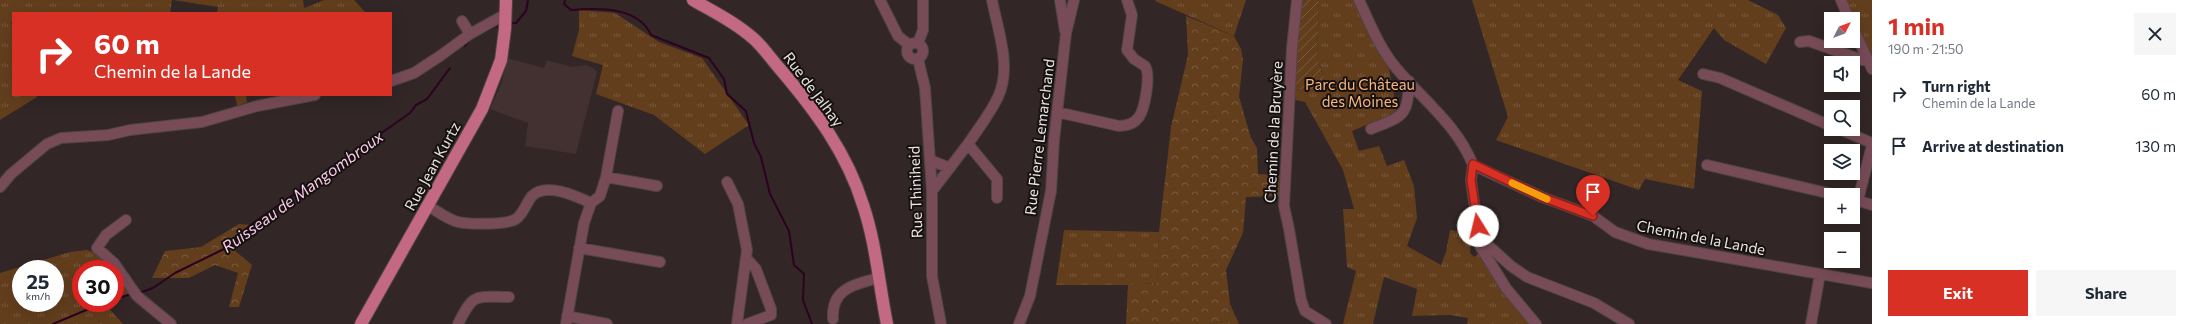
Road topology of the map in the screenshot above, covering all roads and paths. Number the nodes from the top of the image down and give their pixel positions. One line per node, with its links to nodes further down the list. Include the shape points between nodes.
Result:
1 (506, 0): 13 (main road, Rue Jean Kurtz)
2 (693, 0): 54 (main road, Rue de Jalhay, via 726,18 756,40 806,99 824,126 842,155 864,205)
3 (880, 0): 19 (street, via 898,36)
4 (923, 0): 19 (street, via 923,30)
5 (992, 0): 30 (street, via 1003,53 1004,78 994,105)
6 (1060, 0): 15 (street, via 1063,28)
7 (1074, 0): 15 (street, Rue Pierre Lemarchand)
8 (1127, 0): 26 (street, via 1132,16 1127,50 1134,59 1146,66 1149,77 1139,118 1128,126 1119,126)
9 (1297, 0): 68 (street, Chemin de la Bruyère, via 1284,206 1301,300 1305,311)
10 (1359, 0): 23 (street, via 1386,55)
11 (1841, 0): 12 (street)
12 (1846, 12)
13 (506, 14): 16 (street); 46 (main road, Rue Jean Kurtz, via 504,45 494,83)
14 (462, 21): 16 (street)
15 (1066, 33): 26 (street, Rue Pierre Lemarchand)
16 (470, 34): 22 (street, via 414,73)
17 (1800, 42): 20 (street, via 1809,41)
18 (1860, 43): 20 (street)
19 (914, 44): 32 (street, Rue Thiniheid, via 922,46 924,52 918,58 925,88)
20 (1870, 65)
21 (1703, 74): 27 (street, via 1720,78)
22 (392, 81)
23 (1409, 81): 28 (street, via 1408,103 1403,114); 33 (street, via 1452,128)
24 (310, 96): 39 (street, via 257,106 202,122 108,135 61,138 47,144 11,174)
25 (618, 111): 36 (street)
26 (1057, 112): 67 (street, Rue Pierre Lemarchand, via 1050,190 1030,296)
27 (1824, 123)
28 (1371, 129)
29 (1854, 136): 31 (street)
30 (968, 144): 35 (street); 43 (street, via 997,179)
31 (1872, 144): 40 (street)
32 (930, 160): 35 (street); 41 (street, Rue Thiniheid)
33 (1473, 164): 49 (street, via 1471,180); 53 (street, Chemin de la Lande, via 1542,197 1593,216 1614,232 1629,238 1671,249)
34 (1708, 165): 42 (street)
35 (950, 168): 41 (street)
36 (606, 177): 38 (street); 45 (street, via 600,196)
37 (727, 182): 51 (street, via 738,204 746,237)
38 (657, 186)
39 (0, 187)
40 (1858, 188)
41 (932, 191): 66 (street, Rue Thiniheid, via 932,276)
42 (1824, 192)
43 (997, 198)
44 (1860, 201): 47 (street)
45 (590, 203): 46 (street, via 556,191 540,192 533,196 516,219 508,222 465,224 456,222); 50 (street)
46 (428, 206): 60 (main road, Rue Jean Kurtz)
47 (1872, 206)
48 (126, 220): 59 (street, via 106,235 97,248 114,263 137,296)
49 (1480, 238): 69 (street, via 1480,246 1506,288); 70 (street, via 1527,277 1594,303)
50 (579, 248): 52 (street); 58 (street)
51 (746, 258): 63 (street); 64 (street, via 756,268 771,308 771,315)
52 (660, 262)
53 (1820, 274): 55 (street, Chemin de la Lande); 71 (street)
54 (878, 278): 57 (street, via 860,283 838,295 834,302); 65 (main road, Rue de Jalhay)
55 (1872, 283)
56 (509, 297): 61 (street, via 476,297 468,304)
57 (833, 319)
58 (566, 320): 62 (street)
59 (171, 324)
60 (361, 324)
61 (458, 324)
62 (607, 324)
63 (738, 324)
64 (748, 324)
65 (887, 324)
66 (941, 324)
67 (1019, 324)
68 (1326, 324)
69 (1536, 324)
70 (1629, 324)
71 (1811, 324)

